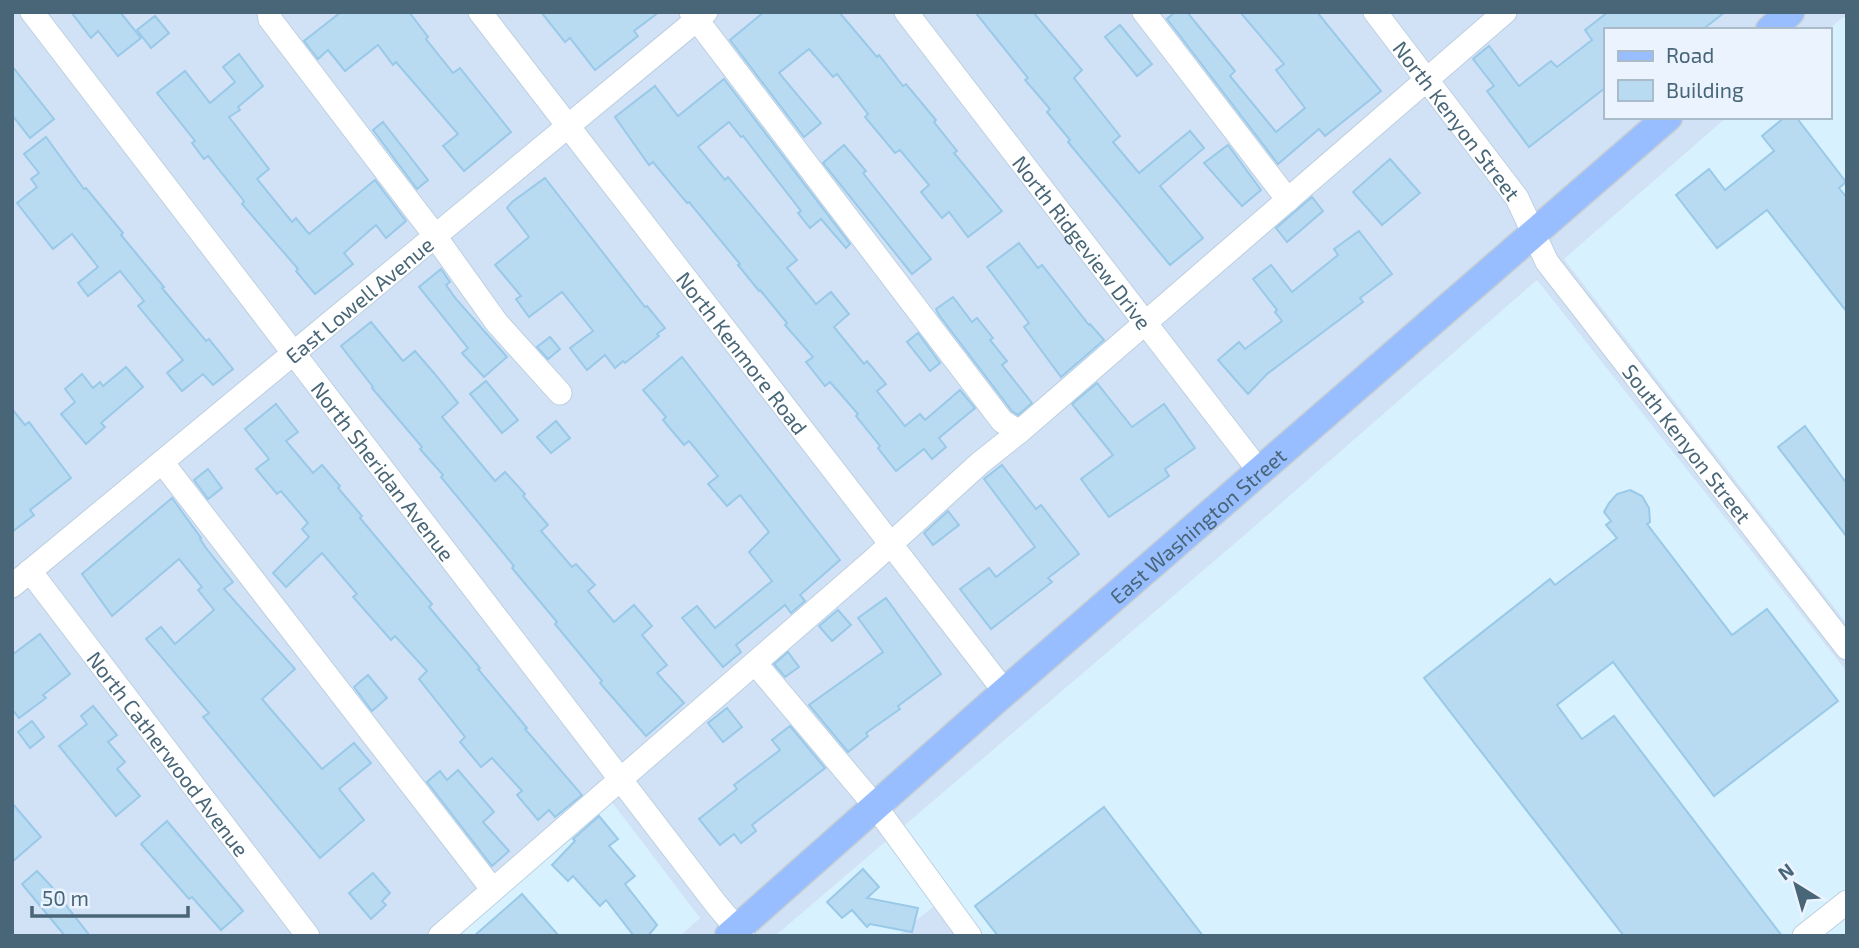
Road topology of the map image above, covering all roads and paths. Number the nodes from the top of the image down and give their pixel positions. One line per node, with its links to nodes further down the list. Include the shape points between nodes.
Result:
1 (32, 12): 18 (street, North Sheridan Avenue)
2 (269, 12): 16 (street)
3 (480, 12): 13 (street, North Kenmore Road)
4 (906, 12): 17 (street, North Ridgeview Drive)
5 (1144, 12): 14 (street)
6 (1375, 12): 11 (street, North Kenyon Street)
7 (1505, 12): 11 (street)
8 (1790, 12): 10 (main road)
9 (698, 15): 13 (street, East Lowell Avenue); 20 (street, via 1002,421)
10 (1772, 28)
11 (1427, 80): 14 (street); 15 (street, North Kenyon Street, via 1517,198)
12 (1666, 119): 15 (main road, East Washington Street)
13 (567, 125): 16 (street, East Lowell Avenue); 23 (street, North Kenmore Road)
14 (1288, 200): 17 (street)
15 (1534, 232): 22 (main road, East Washington Street); 26 (street, South Kenyon Street, via 1547,262)
16 (435, 236): 18 (street, East Lowell Avenue); 19 (street, via 497,324)
17 (1145, 323): 20 (street); 22 (street, North Ridgeview Drive)
18 (294, 353): 21 (street, East Lowell Avenue); 29 (street, North Sheridan Avenue)
19 (560, 393)
20 (1019, 432): 23 (street)
21 (162, 462): 24 (street, East Lowell Avenue); 31 (street)
22 (1260, 472): 28 (main road, East Washington Street)
23 (891, 544): 27 (street); 28 (street, North Kenmore Road)
24 (30, 571): 25 (street, East Lowell Avenue); 34 (street, North Catherwood Avenue)
25 (12, 586)
26 (1847, 648)
27 (755, 663): 29 (street); 30 (street)
28 (1005, 692): 30 (main road, East Washington Street)
29 (621, 780): 31 (street); 33 (street, North Sheridan Avenue)
30 (876, 807): 33 (main road, East Washington Street); 36 (street)
31 (493, 890): 35 (street)
32 (1847, 902): 37 (street)
33 (736, 933)
34 (308, 936)
35 (440, 936)
36 (970, 936)
37 (1804, 936)

